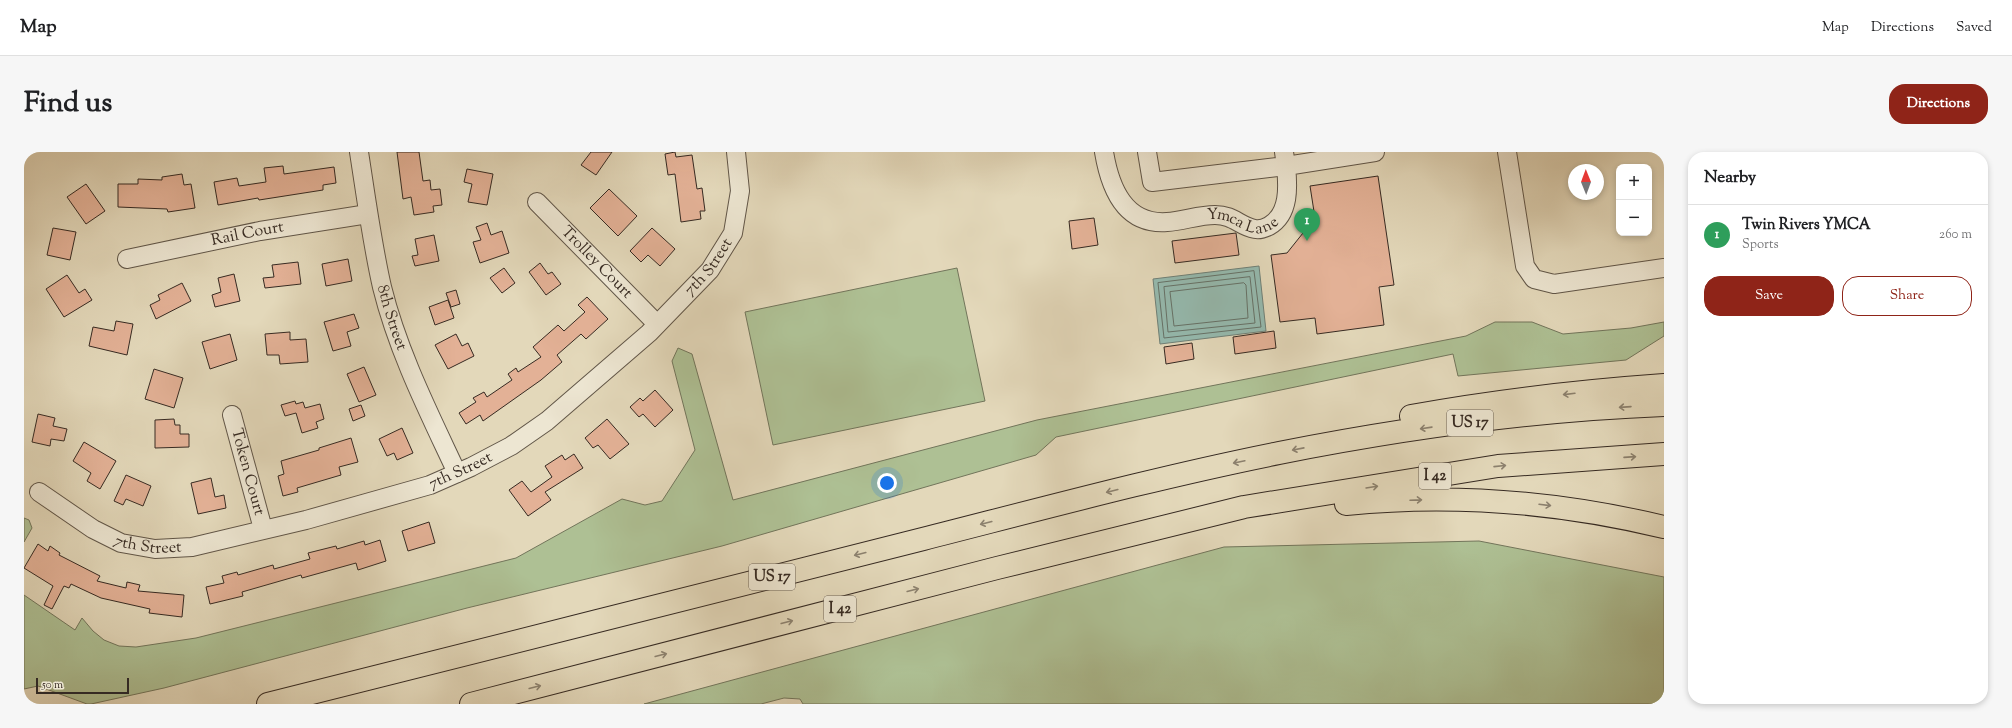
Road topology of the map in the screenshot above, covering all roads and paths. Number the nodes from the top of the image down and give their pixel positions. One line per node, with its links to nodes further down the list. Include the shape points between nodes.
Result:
1 (359, 152): 9 (street, 8th Street)
2 (736, 152): 12 (street, 7th Street, via 740,191 733,233 710,270)
3 (1104, 152): 7 (street, Ymca Lane, via 1114,189 1140,219 1153,223 1214,215 1229,216 1255,229 1265,228 1274,223 1285,207 1288,188)
4 (1147, 152): 7 (street, via 1152,182)
5 (1375, 152): 7 (street)
6 (1507, 152): 11 (street, via 1525,266 1534,279 1554,284)
7 (1285, 159)
8 (537, 202): 12 (street, Trolley Court)
9 (368, 214): 10 (street, Rail Court, via 260,231); 18 (street, 8th Street, via 383,288 399,340 417,389)
10 (127, 259)
11 (1664, 268)
12 (657, 324): 18 (street, 7th Street, via 547,420 511,446)
13 (1664, 385): 16 (highway, one-way to 16, via 1601,390 1440,411 1399,419)
14 (1664, 405): 16 (highway, US 17, one-way to 16, via 1531,416)
15 (232, 415): 22 (street, Token Court)
16 (1320, 445): 23 (highway, US 17, one-way to 23, via 1172,476)
17 (1664, 454): 20 (highway, I 42, one-way to 17, via 1244,507 1498,466)
18 (458, 473): 22 (street, 7th Street, via 388,498)
19 (39, 492): 22 (street, 7th Street, via 93,529 121,543 156,549 192,547)
20 (1209, 516): 21 (highway, one-way to 21, via 1364,502 1467,499 1569,508); 24 (highway, I 42, one-way to 20, via 996,568)
21 (1664, 527)
22 (263, 529)
23 (268, 704)
24 (471, 704)

